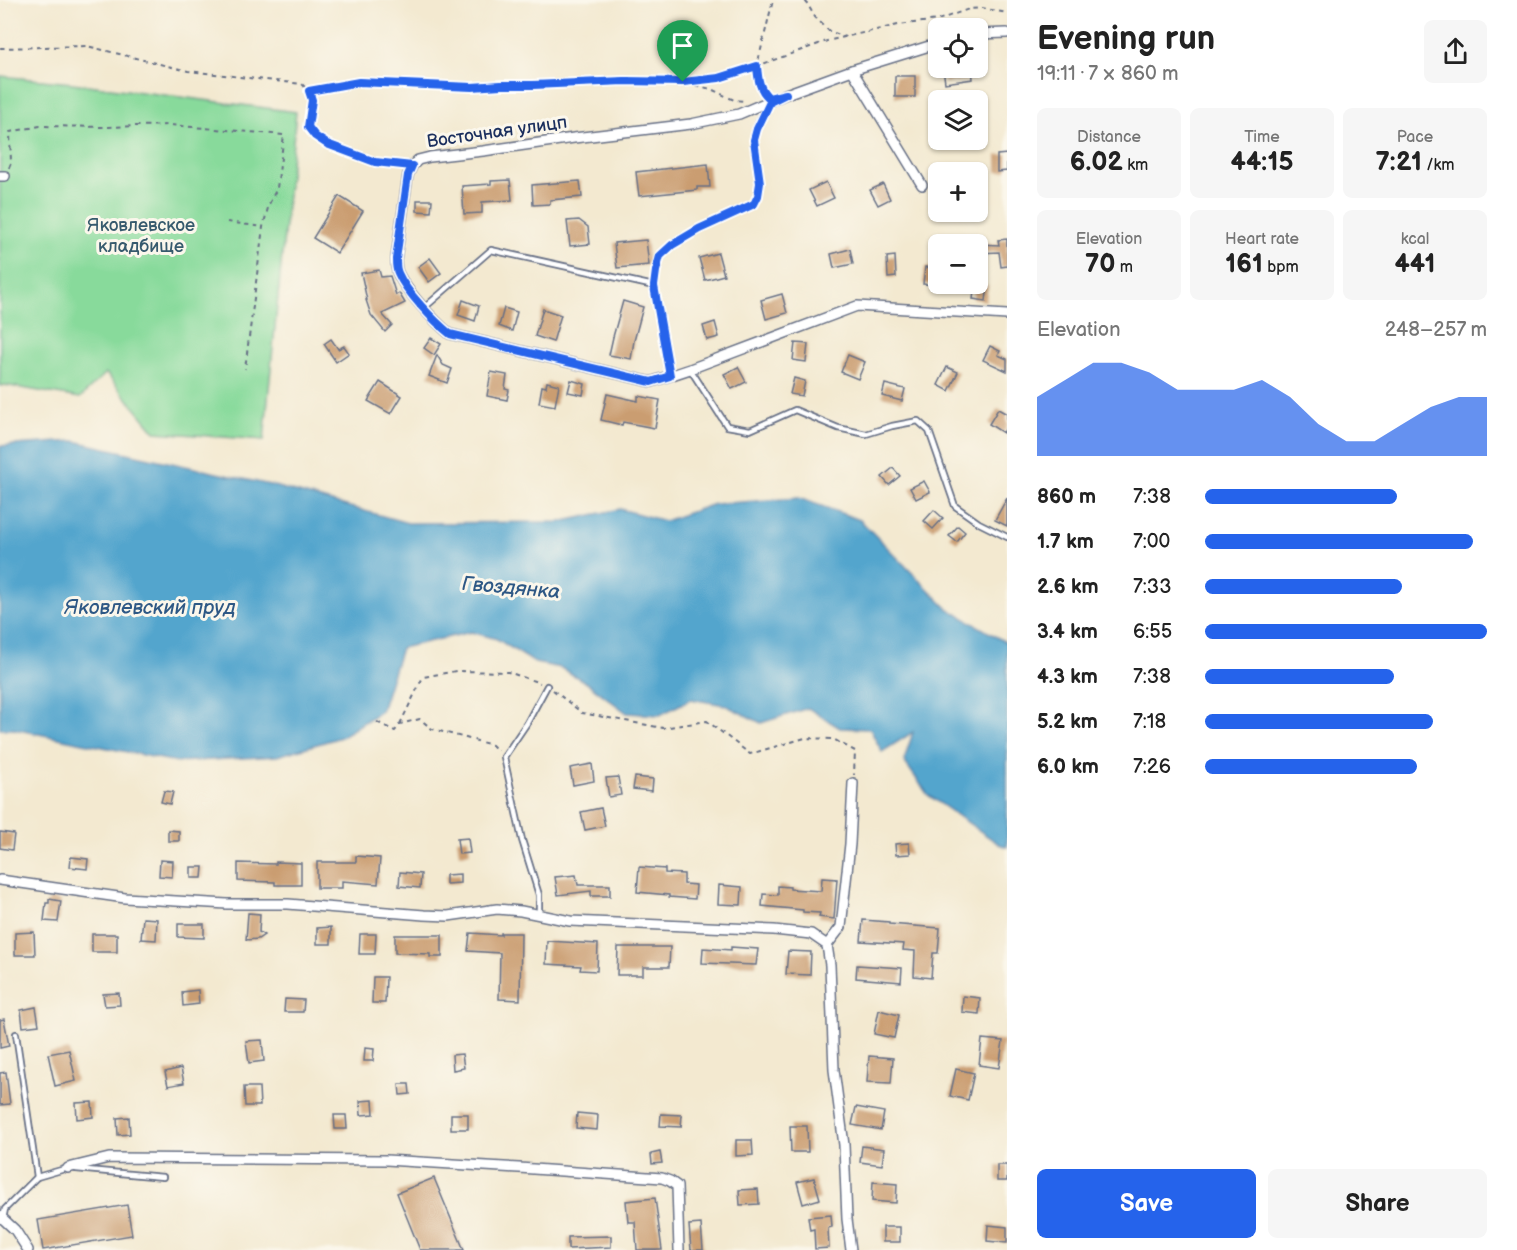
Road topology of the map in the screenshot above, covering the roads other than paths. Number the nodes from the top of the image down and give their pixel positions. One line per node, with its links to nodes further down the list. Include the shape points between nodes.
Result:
1 (1007, 33): 2 (street)
2 (988, 34)
3 (928, 46): 4 (street, Восточная улицп)
4 (852, 70): 5 (street, Восточная улицп); 6 (street)
5 (770, 100): 7 (lane, via 754,140 760,183 754,204); 8 (street, Восточная улицп, via 739,114 691,124 418,160 408,175 396,259 398,272)
6 (922, 185)
7 (699, 229)
8 (424, 308): 11 (street, Восточная улицп, via 450,334 463,338 651,382); 11 (lane, via 491,250 654,286)
9 (1007, 315): 10 (street, Восточная улицп, via 857,306)
10 (690, 369): 11 (street, Восточная улицп); 12 (lane, via 727,426 750,430 795,410 838,428 866,434 918,421 929,431 955,506 979,524)
11 (670, 376)
12 (1007, 537)
13 (547, 686): 16 (lane, via 504,757 539,895)
14 (853, 783): 17 (street, via 841,927)
15 (0, 880): 16 (street, via 136,899 288,904 448,916 497,909)
16 (539, 915): 17 (street, via 570,921 774,930 811,934)
17 (827, 945): 25 (street)
18 (16, 1034): 20 (lane)
19 (68, 1168): 20 (lane); 21 (lane); 24 (street, via 109,1158 386,1160 662,1178 676,1186)
20 (37, 1177): 22 (lane, via 5,1209)
21 (163, 1177)
22 (2, 1217): 23 (street)
23 (28, 1250)
24 (679, 1250)
25 (851, 1250)

